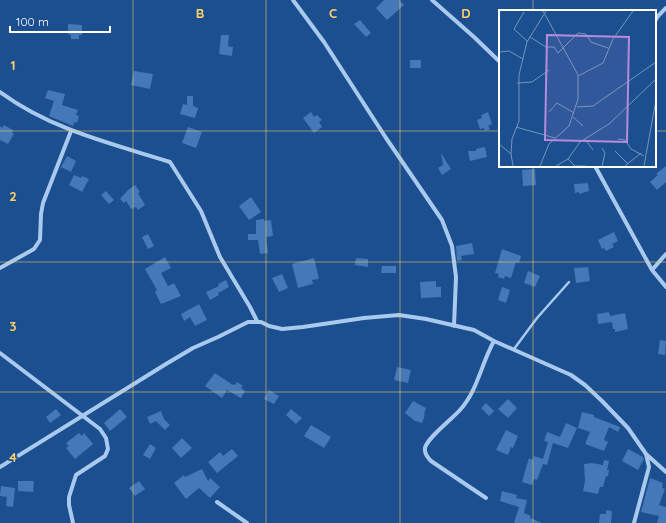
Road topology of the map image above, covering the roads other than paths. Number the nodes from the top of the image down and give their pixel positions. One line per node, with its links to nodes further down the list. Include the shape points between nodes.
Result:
1 (293, 0): 15 (street, via 324,42 442,220 452,246 456,277)
2 (432, 0): 5 (street)
3 (666, 8): 4 (street)
4 (656, 19)
5 (499, 61)
6 (0, 92): 7 (street, via 18,105)
7 (71, 131): 10 (street, via 43,202 40,240 34,249); 14 (street, via 170,162 201,211 220,256)
8 (596, 167): 11 (street)
9 (666, 254): 11 (street)
10 (0, 268)
11 (652, 270): 13 (street)
12 (569, 282): 17 (lane, via 537,318)
13 (666, 287)
14 (257, 321): 15 (street, via 282,329 399,315); 19 (street, via 248,322 193,348)
15 (454, 326): 16 (street, via 474,330)
16 (494, 341): 17 (street); 23 (street, via 471,397 425,448 426,456 431,461)
17 (514, 350): 20 (street, via 571,375 585,385 628,428)
18 (0, 352): 19 (street)
19 (83, 415): 21 (street); 25 (street, via 100,429 106,438 108,449 105,456 76,475 69,497)
20 (646, 454): 22 (street); 27 (street, via 649,467)
21 (0, 468)
22 (666, 472)
23 (486, 498)
24 (217, 502): 26 (street)
25 (73, 523)
26 (247, 523)
27 (634, 523)

